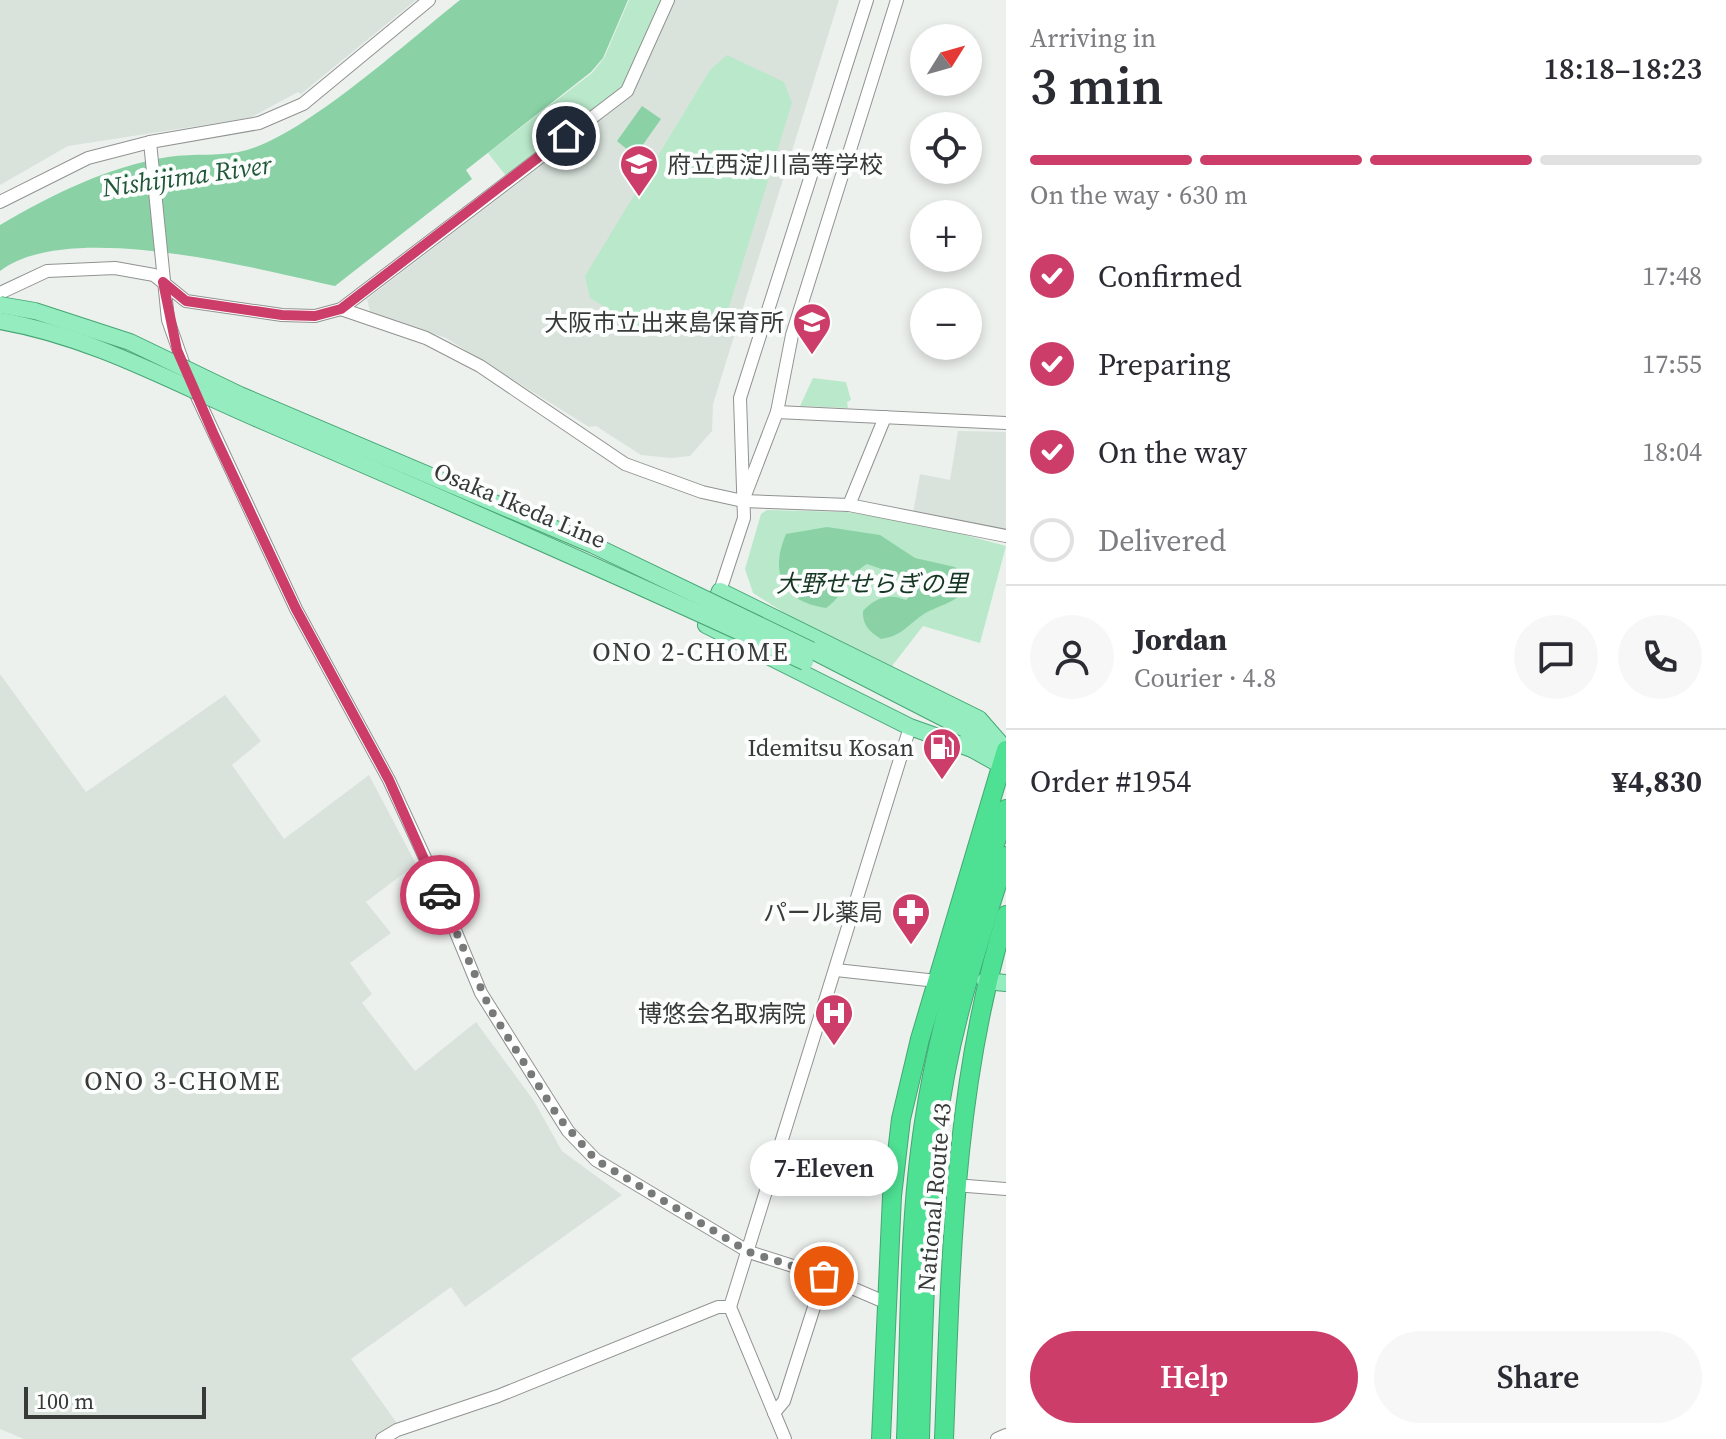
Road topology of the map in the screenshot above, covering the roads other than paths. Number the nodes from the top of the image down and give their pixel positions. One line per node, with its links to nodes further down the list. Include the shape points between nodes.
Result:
1 (429, 0): 5 (street, via 303,104 259,123)
2 (668, 0): 10 (street, via 627,91)
3 (867, 0): 15 (street, via 740,398)
4 (897, 0): 12 (street, via 792,335)
5 (150, 147): 6 (street, via 88,158); 7 (street)
6 (0, 202)
7 (163, 282): 8 (street, via 154,275 85,267 47,271); 10 (street, via 186,301 282,315 315,316); 33 (street, via 177,350 214,435 296,609 389,780 500,1026 568,1131 596,1160)
8 (0, 293)
9 (0, 305): 19 (main road, Osaka Ikeda Line, bridge, via 130,342 240,395 593,545)
10 (341, 309): 15 (street, via 426,338 480,366 625,464)
11 (0, 321): 19 (main road, Osaka Ikeda Line, bridge, via 124,356 234,409)
12 (777, 412): 13 (street); 15 (street)
13 (885, 417): 14 (street); 16 (street)
14 (1006, 423)
15 (743, 501): 16 (street); 18 (street, via 744,518)
16 (849, 505): 17 (street)
17 (1006, 536)
18 (720, 591): 20 (main road, via 706,625); 22 (main road, via 979,719)
19 (808, 656): 21 (main road, Osaka Ikeda Line); 22 (main road, Osaka Ikeda Line)
20 (910, 727): 21 (main road); 26 (street)
21 (972, 749): 22 (main road, Osaka Ikeda Line)
22 (1004, 761): 27 (highway, National Route 43)
23 (1006, 809): 43 (highway, via 957,965 923,1124)
24 (1006, 856): 44 (highway, via 970,970 937,1128)
25 (1006, 915): 28 (highway, National Route 43)
26 (836, 970): 27 (street); 33 (street)
27 (937, 981): 30 (highway, National Route 43)
28 (985, 981): 29 (main road); 31 (highway, National Route 43); 45 (highway, via 956,1088 942,1220)
29 (1006, 983)
30 (920, 1039): 35 (highway, National Route 43, via 896,1158); 42 (highway, via 902,1217)
31 (954, 1185): 32 (street); 46 (highway, National Route 43)
32 (1006, 1189)
33 (749, 1252): 34 (street); 36 (street)
34 (824, 1276): 35 (street); 37 (street, via 784,1401)
35 (887, 1303): 41 (highway, National Route 43)
36 (730, 1307): 37 (street); 39 (street, via 718,1307)
37 (774, 1413): 40 (street)
38 (1006, 1435): 47 (street)
39 (382, 1439)
40 (785, 1439)
41 (881, 1439)
42 (896, 1439)
43 (906, 1439)
44 (920, 1439)
45 (931, 1439)
46 (944, 1439)
47 (997, 1439)

